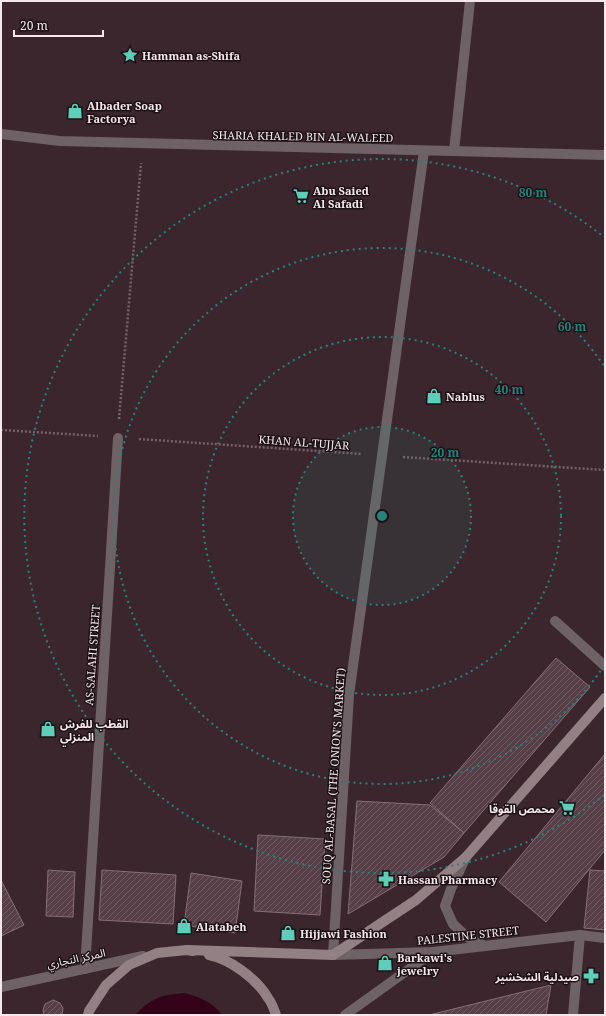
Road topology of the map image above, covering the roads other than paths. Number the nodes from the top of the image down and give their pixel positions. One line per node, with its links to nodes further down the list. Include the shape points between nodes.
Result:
1 (470, 1): 4 (street)
2 (1, 134): 3 (street, SHARIA KHALED BIN AL-WALEED, via 60,141)
3 (424, 151): 4 (street, SHARIA KHALED BIN AL-WALEED); 17 (street, SOUQ AL-BASAL (THE ONION'S MARKET), via 349,695)
4 (454, 151): 5 (street, SHARIA KHALED BIN AL-WALEED)
5 (605, 155)
6 (118, 438): 18 (street, AS-SALAHI STREET)
7 (555, 621): 8 (street)
8 (605, 666)
9 (605, 698): 10 (main road)
10 (466, 857): 13 (street, via 445,906 453,924 468,937); 17 (main road, via 416,900)
11 (580, 935): 12 (street, PALESTINE STREET); 13 (street, PALESTINE STREET); 23 (street)
12 (605, 938)
13 (486, 946): 15 (street, PALESTINE STREET)
14 (187, 950): 16 (main road); 17 (main road); 21 (main road, via 219,957 247,973 268,997)
15 (433, 952): 17 (street, PALESTINE STREET); 22 (street)
16 (157, 953): 18 (street, المركز التجاري); 20 (main road, via 129,965 106,985)
17 (333, 955)
18 (85, 969): 19 (street, المركز التجاري)
19 (1, 987)
20 (88, 1015)
21 (276, 1015)
22 (345, 1015)
23 (573, 1015)

